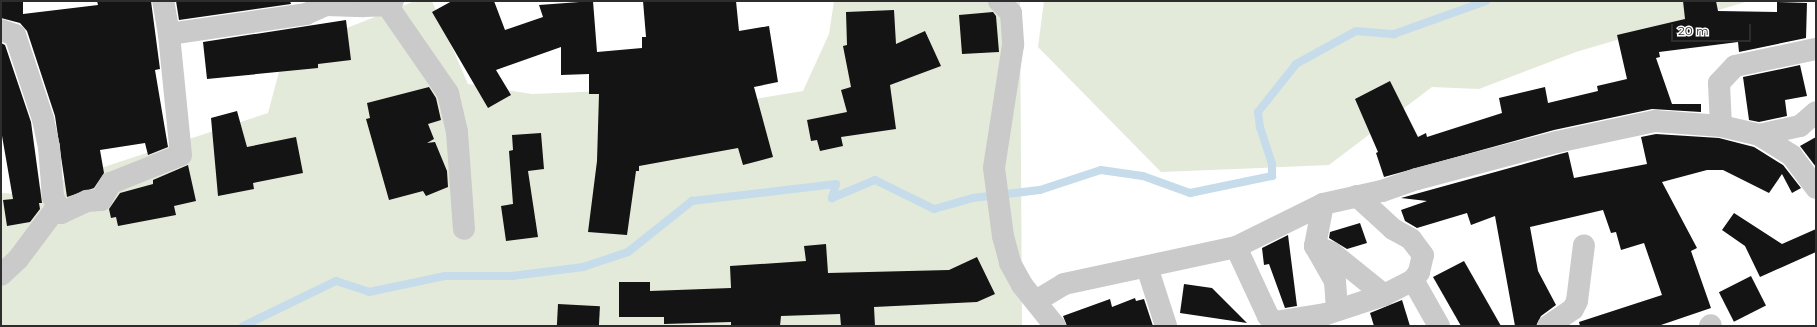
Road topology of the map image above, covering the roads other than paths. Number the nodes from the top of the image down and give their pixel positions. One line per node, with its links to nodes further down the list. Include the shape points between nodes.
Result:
1 (163, 1): 6 (street)
2 (1000, 1): 24 (street, via 1011,13 1013,45 994,168 1003,236 1010,263 1022,285)
3 (390, 3): 4 (street); 15 (street, via 448,93 457,132)
4 (304, 7): 6 (street)
5 (1, 30): 14 (street, via 14,36 43,119 49,147 53,197)
6 (169, 34): 14 (street, via 180,155 110,183 101,200 87,201)
7 (1816, 49): 9 (street, via 1735,66 1719,84)
8 (1816, 112): 10 (street, via 1800,126)
9 (1721, 126): 10 (street); 12 (street, via 1655,121 1557,142)
10 (1759, 135): 11 (street, via 1792,156)
11 (1816, 188)
12 (1357, 196): 13 (street); 22 (street, via 1393,229 1411,239 1423,255 1420,272)
13 (1323, 204): 17 (street); 18 (street)
14 (61, 213): 21 (street, via 54,211 18,259)
15 (464, 229)
16 (1584, 245): 30 (street, via 1577,301 1573,309)
17 (1315, 246): 20 (street, via 1332,253); 25 (street)
18 (1236, 247): 19 (street); 26 (street, via 1268,316)
19 (1147, 267): 24 (street, via 1064,284); 28 (street)
20 (1358, 273): 23 (street); 25 (street)
21 (1, 275)
22 (1413, 280): 23 (street); 29 (street)
23 (1384, 295): 25 (street)
24 (1036, 301): 27 (street)
25 (1346, 307): 26 (street)
26 (1276, 324)
27 (1055, 326)
28 (1166, 326)
29 (1439, 326)
30 (1548, 326)

